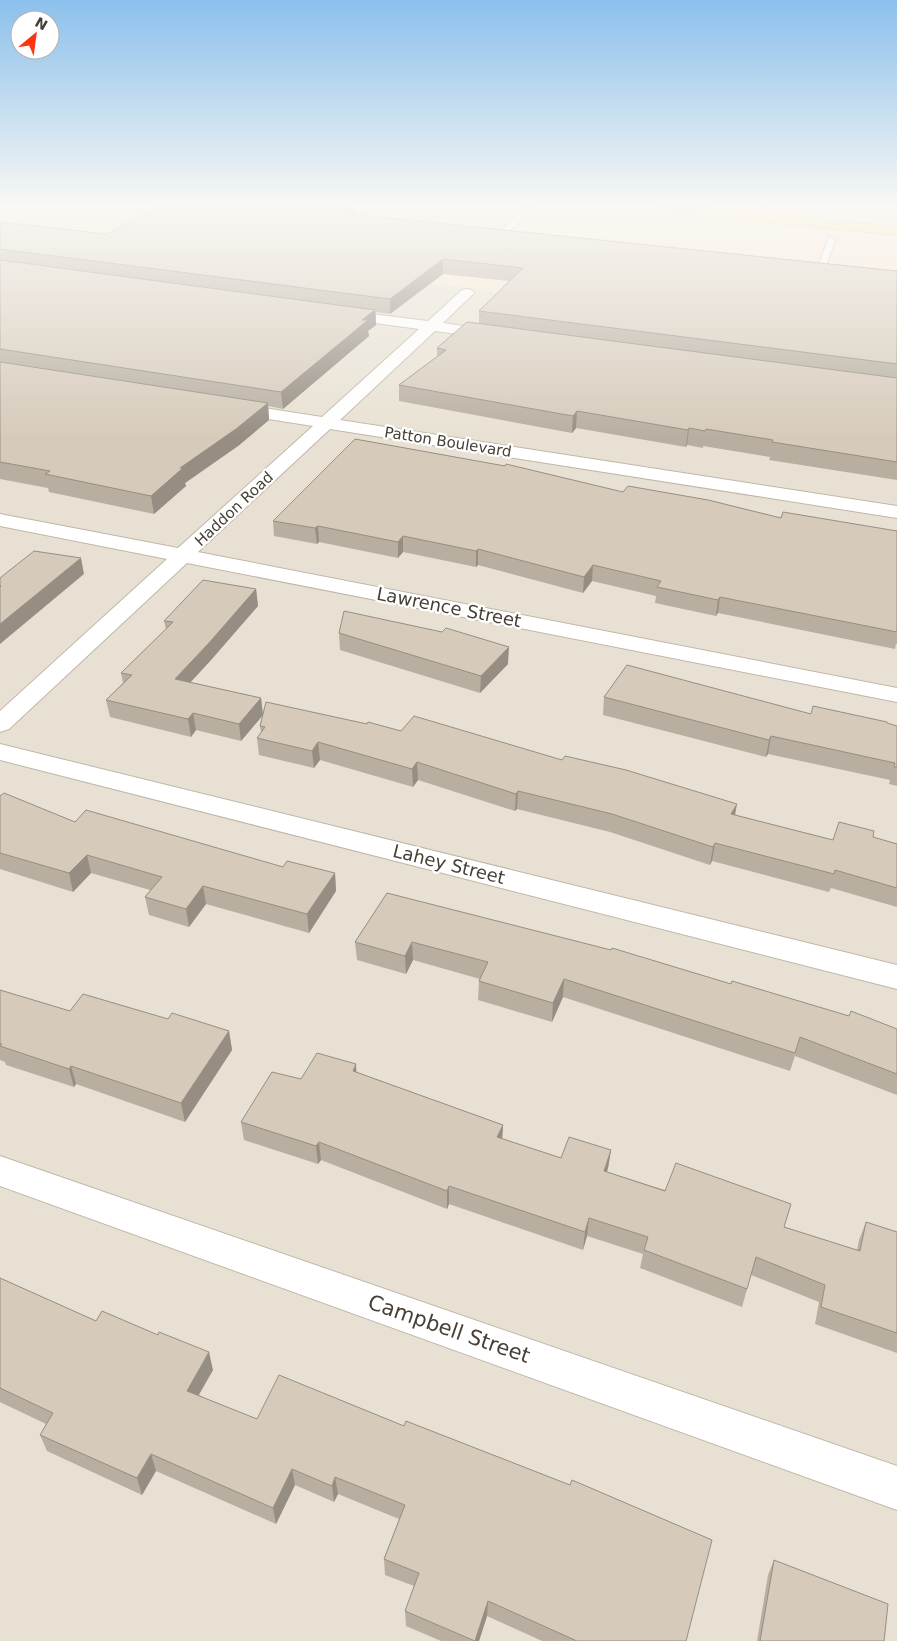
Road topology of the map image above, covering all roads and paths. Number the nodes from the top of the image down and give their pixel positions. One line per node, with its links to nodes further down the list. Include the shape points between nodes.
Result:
1 (467, 293): 3 (street, Haddon Road)
2 (324, 312): 3 (street)
3 (432, 326): 4 (street); 6 (street, Haddon Road)
4 (510, 336)
5 (212, 404): 6 (street, Patton Boulevard)
6 (327, 423): 7 (street, Patton Boulevard); 9 (street, Haddon Road)
7 (897, 512)
8 (0, 520): 9 (street, Lawrence Street)
9 (183, 556): 10 (street, Lawrence Street); 11 (street, Haddon Road)
10 (897, 694)
11 (0, 724)
12 (0, 752): 13 (street, Lahey Street)
13 (897, 977)
14 (0, 1171): 15 (street, Campbell Street)
15 (897, 1488)

